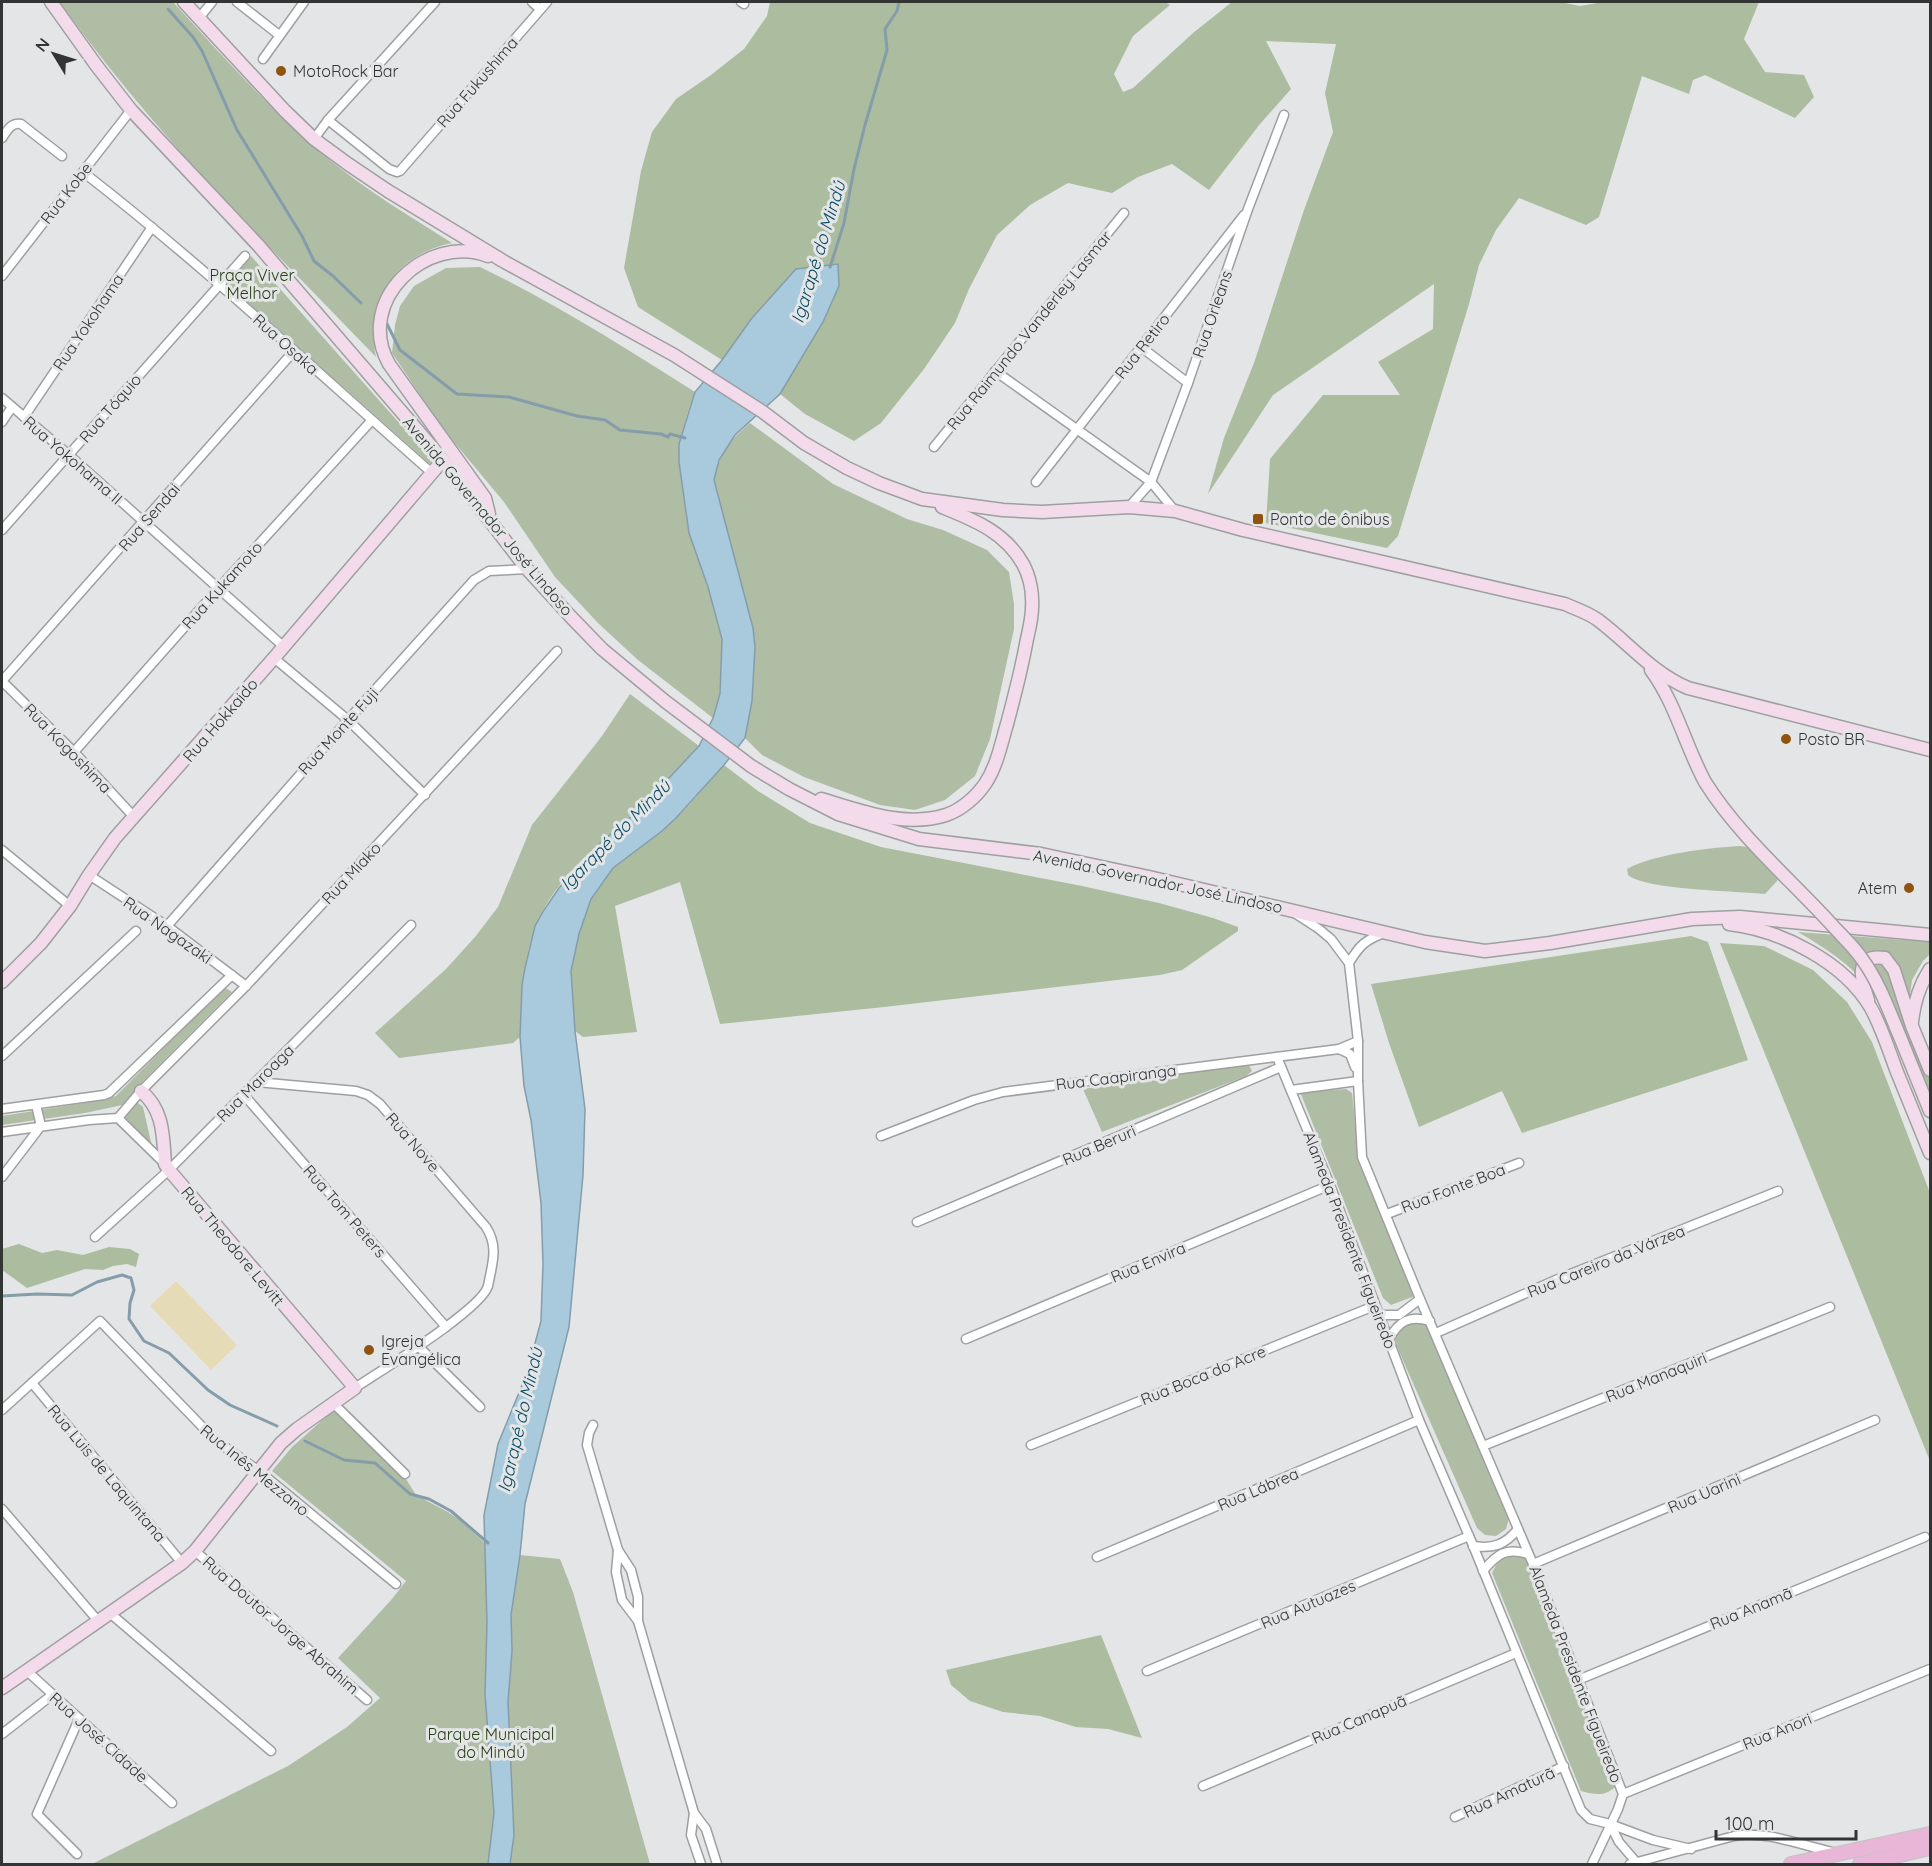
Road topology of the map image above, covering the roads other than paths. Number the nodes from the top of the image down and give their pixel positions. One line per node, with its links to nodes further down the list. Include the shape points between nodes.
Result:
1 (51, 2): 13 (main road, Avenida Governador José Lindoso)
2 (184, 2): 10 (main road)
3 (212, 2): 10 (street)
4 (237, 2): 11 (street)
5 (304, 2): 11 (street)
6 (435, 2): 15 (street)
7 (532, 2): 9 (street)
8 (547, 2): 9 (street, Rua Fukushima)
9 (540, 9): 15 (street, Rua Fukushima, via 400,171 389,170)
10 (199, 18): 17 (main road)
11 (279, 35): 12 (street)
12 (263, 58)
13 (131, 110): 19 (street, Rua Kobe); 39 (main road, Avenida Governador José Lindoso, via 258,245)
14 (1284, 115): 20 (street, Rua Orleans)
15 (328, 120): 17 (street)
16 (2, 138): 18 (street, via 12,124 21,124)
17 (314, 139): 24 (main road, via 388,191)
18 (62, 156)
19 (83, 172): 22 (street, Rua Osaka); 25 (street, Rua Kobe)
20 (1248, 209): 27 (street, Rua Retiro); 30 (street, Rua Orleans)
21 (1124, 213): 29 (street, Rua Raimundo Vanderley Lasmar)
22 (152, 227): 26 (street, Rua Osaka); 33 (street, Rua Yokohama)
23 (245, 256): 26 (street, Rua Tóquio)
24 (503, 261): 43 (main road, via 674,355 847,468); 46 (main road, via 481,253 457,252 434,257 413,268 390,293 379,330 389,364 485,498)
25 (2, 276)
26 (219, 285): 28 (street, Rua Osaka); 38 (street, Rua Tóquio)
27 (1141, 347): 30 (street); 36 (street, Rua Retiro)
28 (294, 351): 34 (street, Rua Osaka); 47 (street, Rua Sendai)
29 (995, 371): 36 (street); 37 (street, Rua Raimundo Vanderley Lasmar)
30 (1188, 382): 42 (street, Rua Orleans)
31 (2, 398): 32 (street, Rua Yokohama II)
32 (12, 407): 33 (street, Rua Yokohama II); 35 (street)
33 (24, 417): 38 (street, Rua Yokohama II)
34 (372, 420): 40 (street, Rua Osaka); 50 (street, Rua Kukamoto)
35 (2, 422)
36 (1077, 430): 41 (street, Rua Retiro); 42 (street)
37 (934, 447)
38 (69, 454): 47 (street, Rua Yokohama II); 48 (street, Rua Tóquio)
39 (443, 460): 40 (main road, Rua Hokkaido); 46 (main road, Avenida Governador José Lindoso)
40 (432, 473): 51 (main road, Rua Hokkaido)
41 (1036, 482)
42 (1151, 482): 44 (street, Rua Orleans); 45 (street)
43 (922, 499): 44 (main road, via 1042,512); 59 (main road, via 996,534 1013,550 1029,578 1030,621 1021,673 995,764 969,801 948,814 926,819 895,819 863,812)
44 (1129, 507): 45 (main road)
45 (1175, 512): 54 (main road, via 1564,604 1597,619)
46 (489, 518): 49 (main road, Avenida Governador José Lindoso)
47 (144, 522): 50 (street); 55 (street, Rua Sendai)
48 (2, 530)
49 (527, 569): 56 (street, Rua Monte Fuji, via 489,571 474,580); 59 (main road, Avenida Governador José Lindoso, via 602,649 751,766)
50 (218, 589): 51 (street); 58 (street, Rua Kukamoto)
51 (283, 646): 53 (main road, Rua Hokkaido)
52 (557, 651): 60 (street, Rua Miako)
53 (274, 658): 56 (street); 61 (main road, Rua Hokkaido)
54 (1645, 662): 57 (main road, via 1688,688); 92 (main road, bridge, via 1677,714 1698,770 1720,806 1862,958)
55 (2, 681): 58 (street, Rua Kogoshima)
56 (348, 720): 60 (street); 68 (street, Rua Monte Fuji)
57 (1930, 750)
58 (74, 752): 61 (street, Rua Kogoshima)
59 (789, 789): 65 (main road, Avenida Governador José Lindoso, via 838,814 919,839 1041,854)
60 (425, 795): 76 (street, Rua Miako)
61 (134, 817): 63 (main road, Rua Hokkaido)
62 (2, 850): 64 (street)
63 (89, 875): 64 (main road, Rua Hokkaido); 68 (street, Rua Nagazaki)
64 (70, 906): 75 (main road, Rua Hokkaido, via 41,943)
65 (1291, 910): 70 (main road, Avenida Governador José Lindoso); 72 (street, via 1331,939)
66 (1692, 919): 70 (main road, Avenida Governador José Lindoso, via 1485,951); 71 (main road, Avenida Governador José Lindoso, via 1740,917); 77 (main road, via 1741,925 1801,946 1826,962)
67 (411, 925): 86 (street, Rua Maroaga)
68 (167, 926): 74 (street, Rua Nagazaki)
69 (136, 931): 81 (street)
70 (1386, 933): 72 (street, via 1369,939)
71 (1930, 935)
72 (1349, 963): 79 (street, Alameda Presidente Figueiredo)
73 (1930, 969): 78 (main road, via 1916,998)
74 (232, 975): 76 (street, Rua Nagazaki); 90 (street, via 109,1093)
75 (2, 982)
76 (246, 986): 88 (street, Rua Miako)
77 (1870, 1007): 78 (main road, via 1862,968 1872,957 1885,958 1894,970); 97 (main road)
78 (1912, 1026): 84 (main road)
79 (1358, 1041): 80 (street, Rua Caapiranga); 85 (street, Alameda Presidente Figueiredo)
80 (1339, 1049): 82 (street, Rua Caapiranga); 85 (street, via 1354,1060)
81 (2, 1056)
82 (1277, 1057): 83 (street, Alameda Presidente Figueiredo); 96 (street, Rua Caapiranga, via 1003,1092)
83 (1281, 1067): 87 (street, Alameda Presidente Figueiredo); 104 (street, Rua Beruri)
84 (1930, 1070)
85 (1358, 1078): 87 (street); 103 (street, Alameda Presidente Figueiredo, via 1361,1151)
86 (257, 1082): 89 (street, Rua Maroaga); 111 (street, Rua Nove, via 368,1095 486,1227 494,1249 486,1290 477,1303)
87 (1292, 1090): 101 (street, Alameda Presidente Figueiredo)
88 (141, 1091): 93 (street, Rua Miako); 99 (main road, via 158,1112)
89 (244, 1095): 99 (street, Rua Maroaga); 111 (street, Rua Tom Peters)
90 (36, 1105): 91 (street); 94 (street)
91 (2, 1109)
92 (1930, 1111)
93 (118, 1118): 94 (street); 99 (street)
94 (41, 1126): 95 (street); 100 (street)
95 (2, 1132)
96 (881, 1136)
97 (1930, 1153)
98 (1519, 1163): 103 (street, Rua Fonte Boa)
99 (167, 1167): 105 (street, Rua Maroaga); 117 (main road, Rua Theodore Levitt)
100 (2, 1177)
101 (1330, 1185): 107 (street, Alameda Presidente Figueiredo); 113 (street, Rua Envira)
102 (1778, 1191): 112 (street, Rua Careiro da Várzea, via 1558,1279)
103 (1387, 1214): 106 (street, Alameda Presidente Figueiredo)
104 (917, 1222)
105 (96, 1237)
106 (1420, 1299): 109 (street, via 1399,1315); 110 (street, Alameda Presidente Figueiredo)
107 (1374, 1305): 109 (street, Alameda Presidente Figueiredo); 124 (street, Rua Boca do Acre)
108 (1830, 1307): 125 (street, Rua Manaquiri)
109 (1379, 1315): 114 (street, Alameda Presidente Figueiredo)
110 (1430, 1321): 112 (street, Alameda Presidente Figueiredo); 114 (street, via 1409,1319 1396,1327)
111 (446, 1327): 115 (street)
112 (1436, 1333): 125 (street, Alameda Presidente Figueiredo)
113 (966, 1339)
114 (1389, 1339): 121 (street, Alameda Presidente Figueiredo)
115 (418, 1346): 117 (street); 119 (street)
116 (32, 1383): 120 (street); 126 (street, Rua Inês Mezzano, via 99,1321 204,1430); 137 (street, Rua Luis de Laquintana)
117 (355, 1388): 118 (main road)
118 (333, 1403): 126 (main road, via 281,1443); 127 (street)
119 (480, 1407)
120 (2, 1410)
121 (1419, 1420): 130 (street, Alameda Presidente Figueiredo); 136 (street, Rua Lábrea)
122 (1875, 1420): 138 (street, Rua Uarini)
123 (593, 1425): 133 (street, via 587,1445)
124 (1031, 1445)
125 (1483, 1446): 129 (street, Alameda Presidente Figueiredo)
126 (259, 1471): 134 (main road); 140 (street, Rua Inês Mezzano)
127 (405, 1474)
128 (2, 1509): 143 (street)
129 (1518, 1529): 132 (street, via 1500,1546); 135 (street, Alameda Presidente Figueiredo)
130 (1469, 1536): 132 (street, Alameda Presidente Figueiredo); 147 (street, Rua Autuazes)
131 (1924, 1537): 148 (street, Rua Anamã)
132 (1473, 1546): 139 (street, Alameda Presidente Figueiredo)
133 (618, 1550): 142 (street, via 631,1570 638,1597); 142 (street, via 616,1572 622,1600)
134 (195, 1551): 137 (main road); 151 (street, Rua Doutor Jorge Abrahim)
135 (1528, 1554): 138 (street, Alameda Presidente Figueiredo); 139 (street, via 1508,1551 1496,1556)
136 (1097, 1557)
137 (182, 1563): 141 (main road)
138 (1533, 1564): 148 (street, Alameda Presidente Figueiredo)
139 (1483, 1571): 144 (street, Alameda Presidente Figueiredo)
140 (396, 1584)
141 (111, 1614): 143 (main road); 154 (street)
142 (638, 1621): 159 (street)
143 (99, 1622): 146 (main road)
144 (1516, 1653): 155 (street, Alameda Presidente Figueiredo); 156 (street, Rua Canapuã)
145 (1930, 1669): 157 (street, Rua Anori)
146 (27, 1671): 149 (main road); 150 (street, Rua José Cidade)
147 (1147, 1671)
148 (1578, 1680): 157 (street, Alameda Presidente Figueiredo)
149 (2, 1688)
150 (52, 1695): 152 (street, Rua José Cidade); 153 (street)
151 (367, 1700)
152 (79, 1719): 158 (street, Rua José Cidade); 165 (street, via 38,1812)
153 (2, 1734)
154 (271, 1751)
155 (1564, 1766): 160 (street, Rua Amaturã); 161 (street, Alameda Presidente Figueiredo, via 1581,1810 1590,1819)
156 (1203, 1786)
157 (1623, 1794): 161 (street, Alameda Presidente Figueiredo)
158 (172, 1803)
159 (694, 1813): 167 (street, via 691,1835); 168 (street, via 706,1829)
160 (1455, 1817)
161 (1610, 1824): 164 (street); 169 (street); 170 (street)
162 (1930, 1834): 166 (main road)
163 (1930, 1848): 172 (main road)
164 (1691, 1849): 166 (street, via 1746,1835); 170 (street)
165 (77, 1854)
166 (1838, 1854): 171 (main road)
167 (701, 1864)
168 (717, 1864)
169 (1592, 1864)
170 (1634, 1864)
171 (1791, 1864)
172 (1860, 1864)

